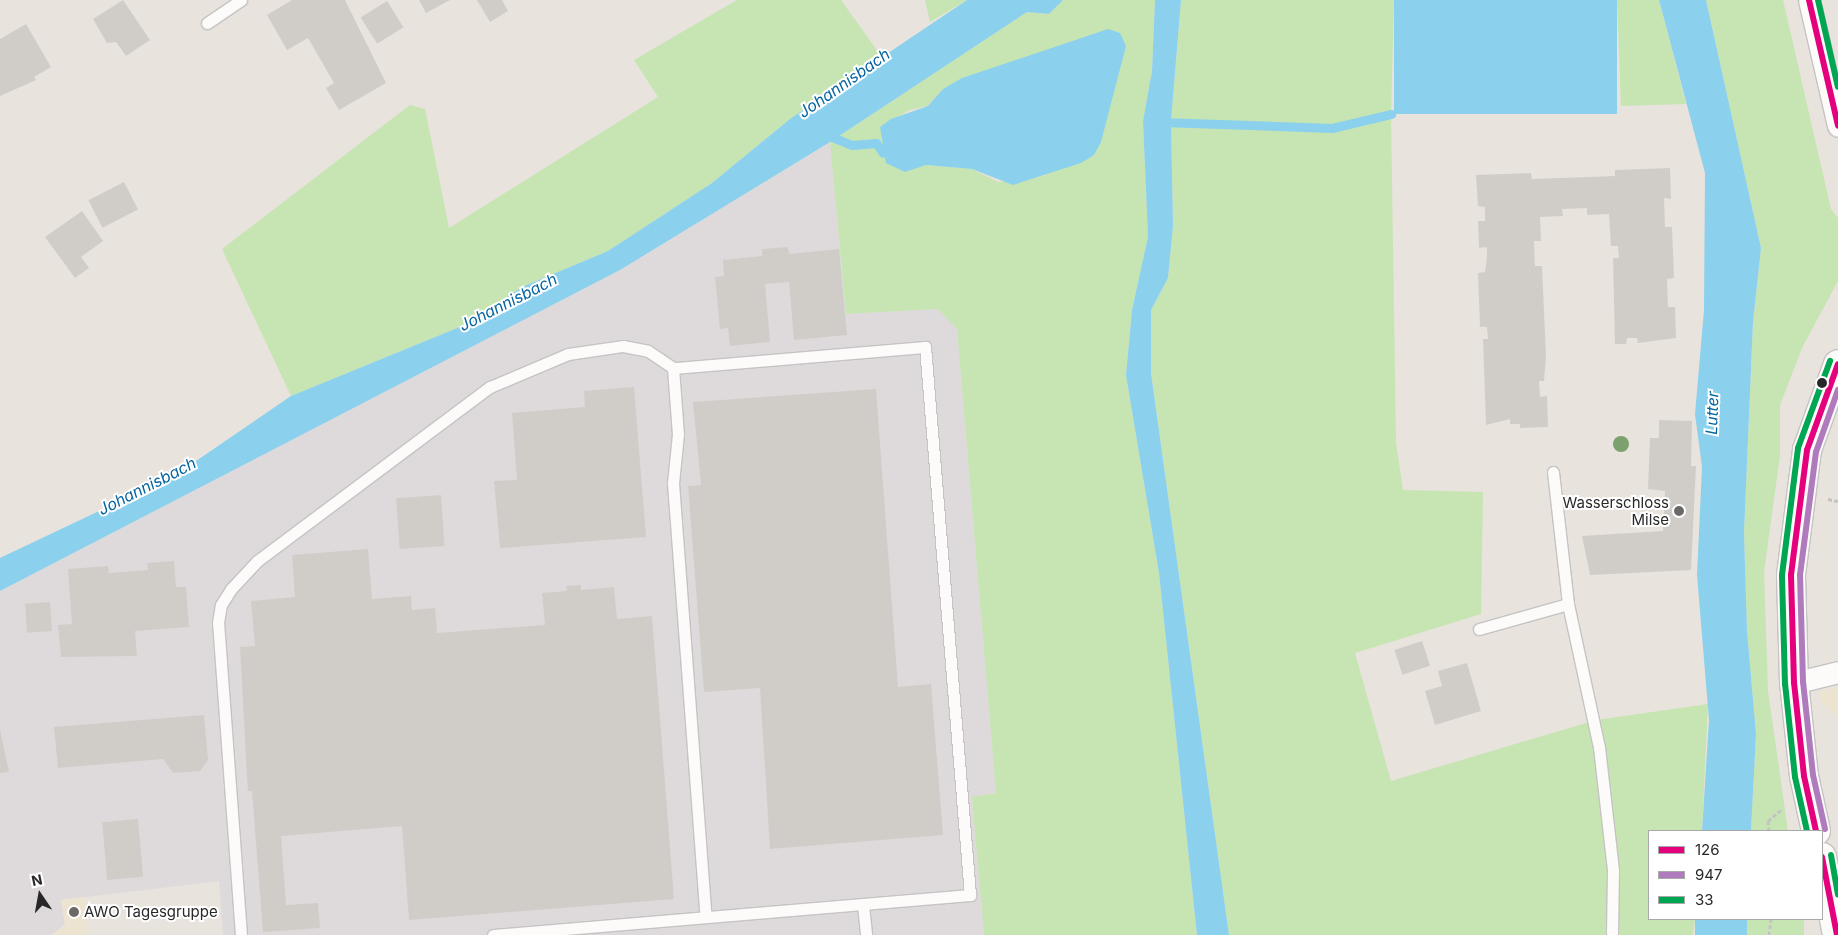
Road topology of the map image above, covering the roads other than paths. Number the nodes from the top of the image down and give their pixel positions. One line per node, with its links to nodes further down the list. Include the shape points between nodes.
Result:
1 (241, 0): 3 (lane)
2 (1809, 0): 4 (street)
3 (207, 23)
4 (1838, 126)
5 (1838, 364): 11 (street, via 1807,450 1798,495 1791,575)
6 (673, 368): 14 (lane, via 925,347 970,895); 15 (lane, via 678,434 673,483); 16 (lane, via 648,351 602,347 537,364 490,387 257,561 232,589 221,606 218,623)
7 (1553, 472): 8 (lane)
8 (1568, 604): 9 (lane); 19 (lane, via 1599,747 1613,870)
9 (1479, 629)
10 (1838, 672): 11 (street)
11 (1794, 683): 12 (street, via 1804,776)
12 (1816, 830)
13 (1823, 862): 20 (street)
14 (862, 905): 15 (lane); 18 (lane)
15 (706, 917): 17 (lane)
16 (241, 935)
17 (493, 935)
18 (866, 935)
19 (1612, 935)
20 (1838, 935)

